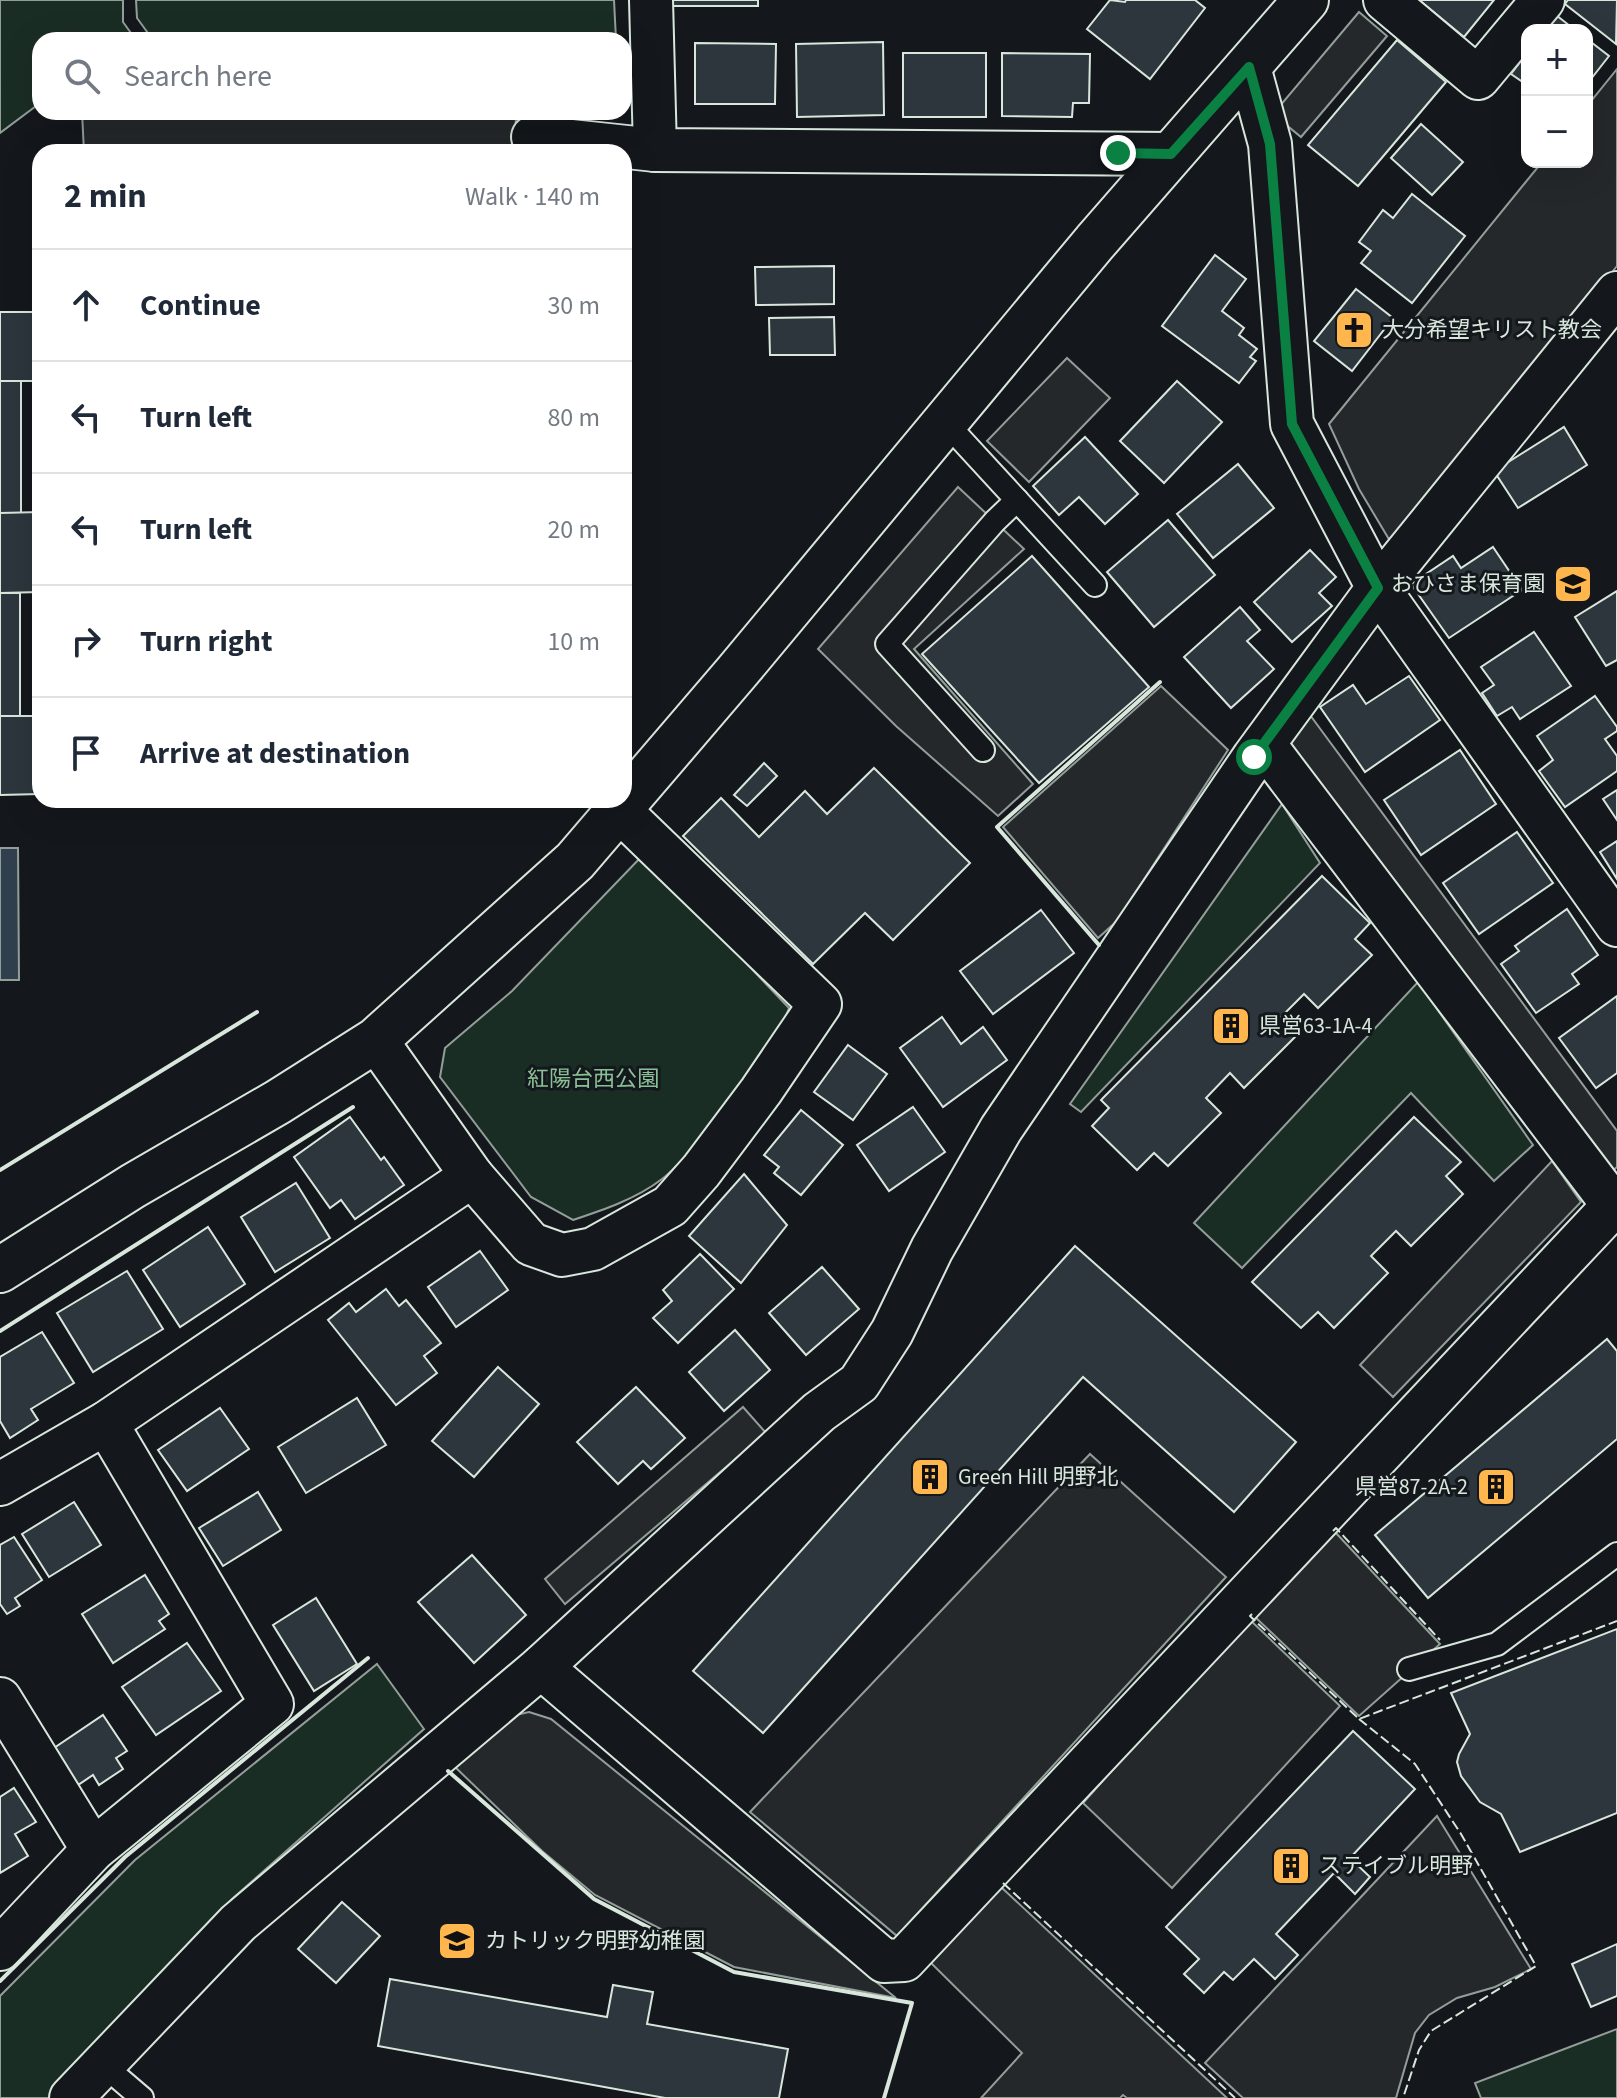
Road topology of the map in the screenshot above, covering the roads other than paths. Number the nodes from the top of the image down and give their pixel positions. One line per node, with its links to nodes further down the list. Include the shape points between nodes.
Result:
1 (651, 0): 9 (street)
2 (1306, 0): 5 (street)
3 (1385, 0): 4 (street, via 1478,78)
4 (1543, 0)
5 (1249, 67): 10 (street); 15 (street, via 1270,144 1292,424)
6 (533, 137): 7 (street)
7 (599, 144)
8 (632, 148): 9 (street)
9 (655, 150): 10 (street)
10 (1171, 154): 12 (street)
11 (1617, 293): 15 (street)
12 (946, 423): 13 (lane); 18 (street)
13 (1017, 500): 14 (lane); 17 (lane, via 887,644)
14 (1095, 585)
15 (1378, 588): 16 (street); 20 (street)
16 (1264, 744): 23 (street); 28 (street, via 1001,1129 859,1383 808,1422)
17 (983, 750)
18 (632, 795)
19 (619, 810): 21 (street, via 575,861); 22 (street, via 820,1004 761,1091 670,1206 593,1249 562,1255 531,1244)
20 (1617, 925)
21 (376, 1040): 22 (street); 24 (street)
22 (472, 1176): 25 (street)
23 (1615, 1204): 28 (street, via 904,1960 884,1961)
24 (0, 1270)
25 (106, 1423): 26 (street); 31 (street, via 272,1704)
26 (0, 1484)
27 (1617, 1554): 29 (lane, via 1497,1644)
28 (541, 1667): 33 (street, via 238,1923)
29 (1409, 1669)
30 (0, 1699): 31 (street)
31 (93, 1850): 32 (street)
32 (0, 1949)
33 (101, 2063): 34 (street); 35 (lane)
34 (71, 2098)
35 (142, 2098)

